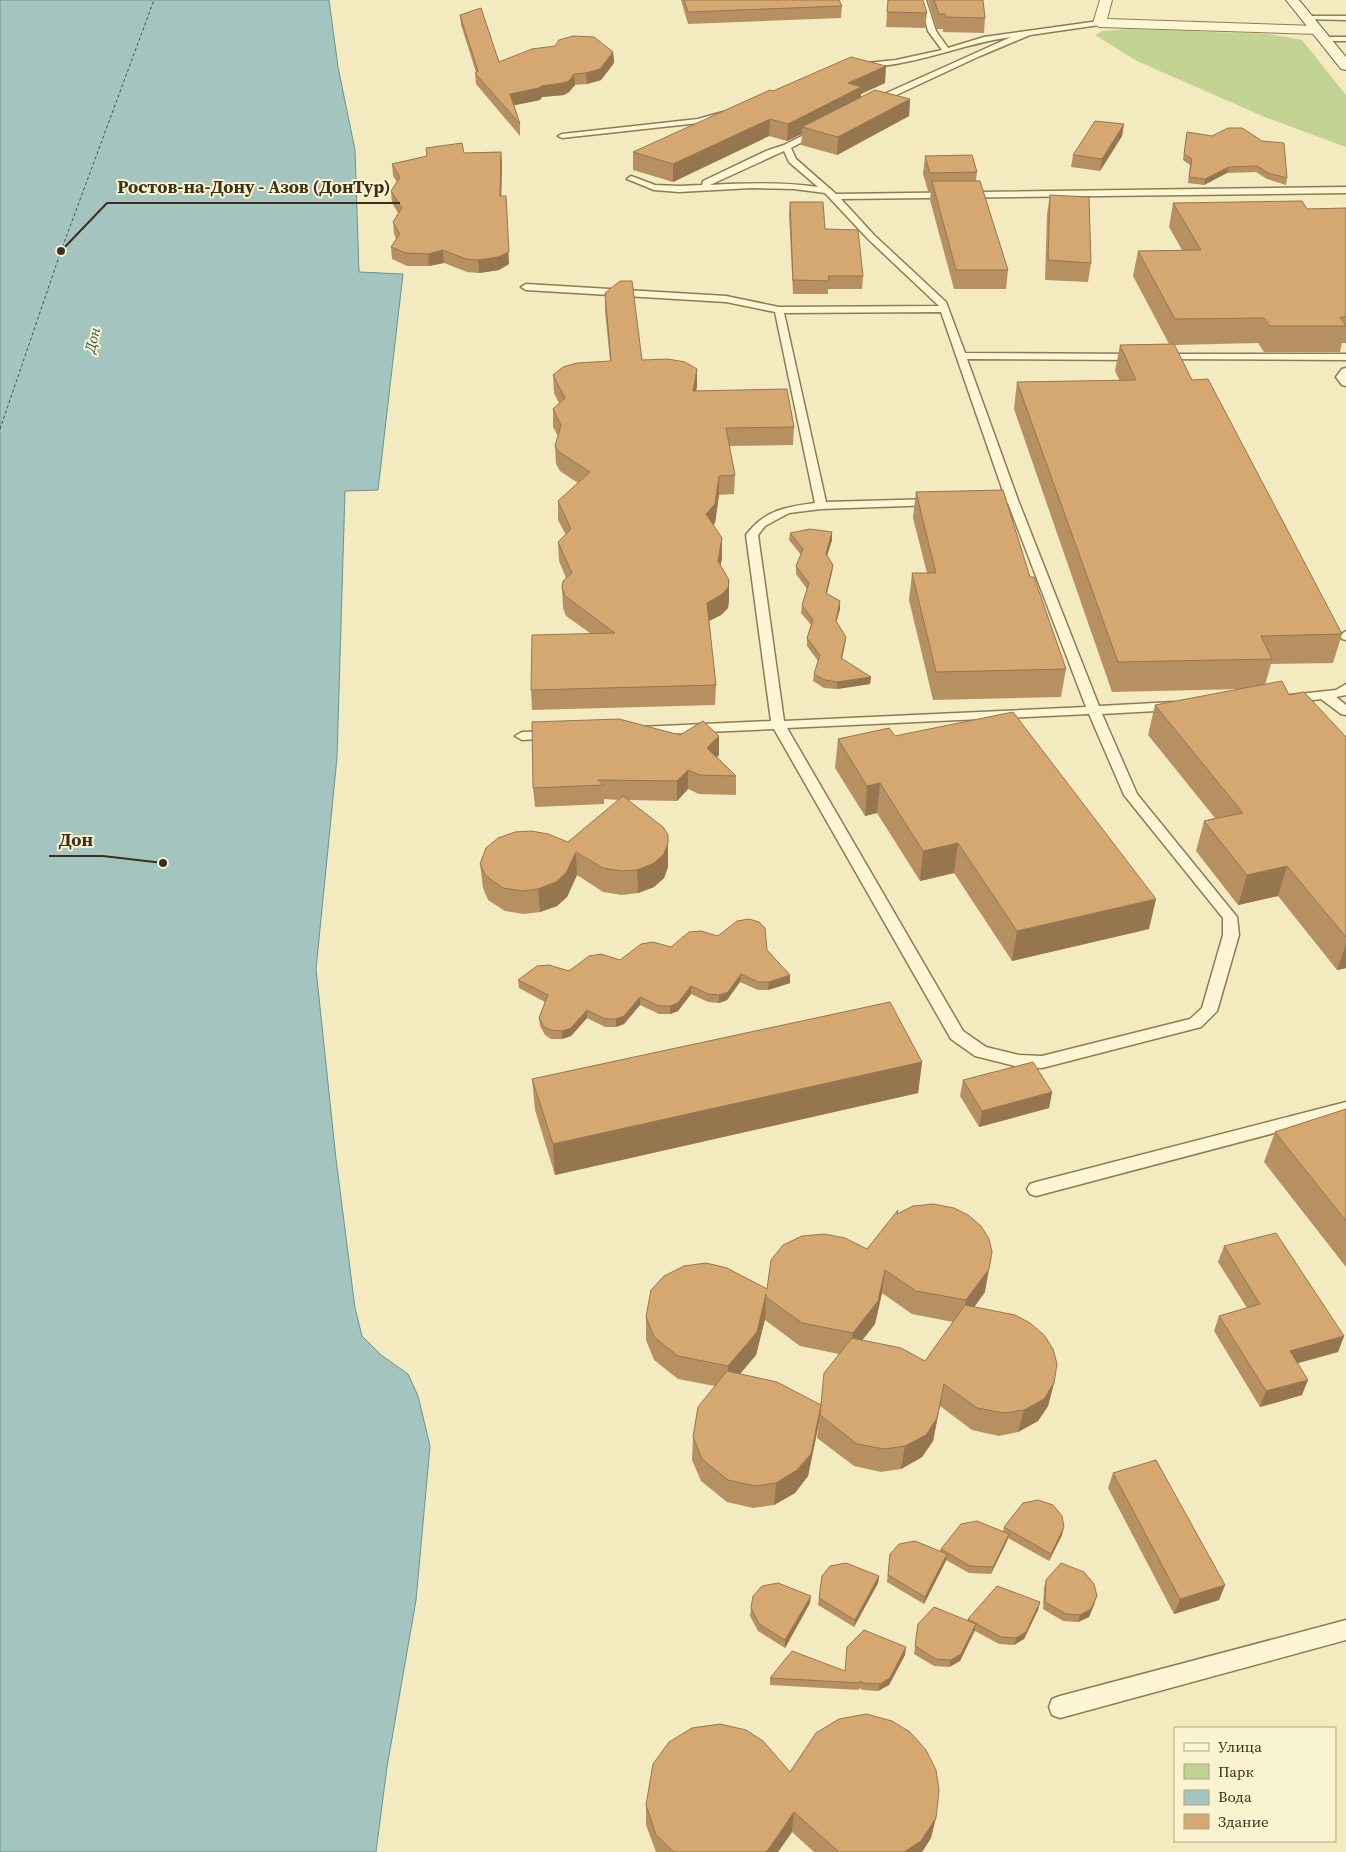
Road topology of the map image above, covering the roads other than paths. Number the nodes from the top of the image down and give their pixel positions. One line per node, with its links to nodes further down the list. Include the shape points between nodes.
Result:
1 (923, 0): 10 (lane, via 932,31)
2 (1106, 0): 6 (street)
3 (1292, 0): 4 (street)
4 (1306, 18): 5 (lane); 8 (street)
5 (1346, 18)
6 (1099, 23): 7 (lane); 8 (street)
7 (1028, 33): 10 (lane, via 984,39); 13 (lane)
8 (1320, 35): 9 (lane); 11 (street)
9 (1346, 40)
10 (946, 51): 12 (lane)
11 (1346, 66)
12 (848, 69)
13 (867, 106)
14 (728, 112): 16 (lane, via 700,121)
15 (825, 126): 17 (lane)
16 (562, 136)
17 (787, 147): 19 (lane, via 706,183); 21 (lane, via 792,160)
18 (631, 179): 19 (lane, via 654,187 679,190)
19 (706, 187): 21 (lane, via 794,186)
20 (1346, 190): 21 (lane)
21 (831, 194): 23 (lane, via 871,237 944,304)
22 (526, 287): 24 (lane, via 726,299)
23 (945, 309): 24 (lane); 25 (lane)
24 (779, 310): 32 (lane)
25 (961, 356): 26 (lane); 29 (lane)
26 (1346, 357)
27 (1346, 371): 28 (lane, via 1341,376)
28 (1346, 384)
29 (1012, 500): 30 (lane); 37 (lane)
30 (973, 501)
31 (945, 502): 32 (lane)
32 (821, 506): 39 (lane, via 786,510 761,524 752,535)
33 (1346, 688): 34 (lane, via 1340,693)
34 (1324, 695): 35 (lane); 38 (lane)
35 (1277, 700)
36 (1190, 705): 37 (lane)
37 (1094, 710): 39 (lane); 39 (lane, via 1131,795 1230,917 1231,935 1209,1010 1195,1023 1042,1062 1019,1061 981,1052 957,1034)
38 (1346, 711)
39 (778, 725): 40 (lane)
40 (630, 731)
41 (562, 734): 42 (lane)
42 (522, 736)
43 (1346, 1108): 44 (lane)
44 (1036, 1189)
45 (1346, 1630): 46 (lane)
46 (1060, 1707)

